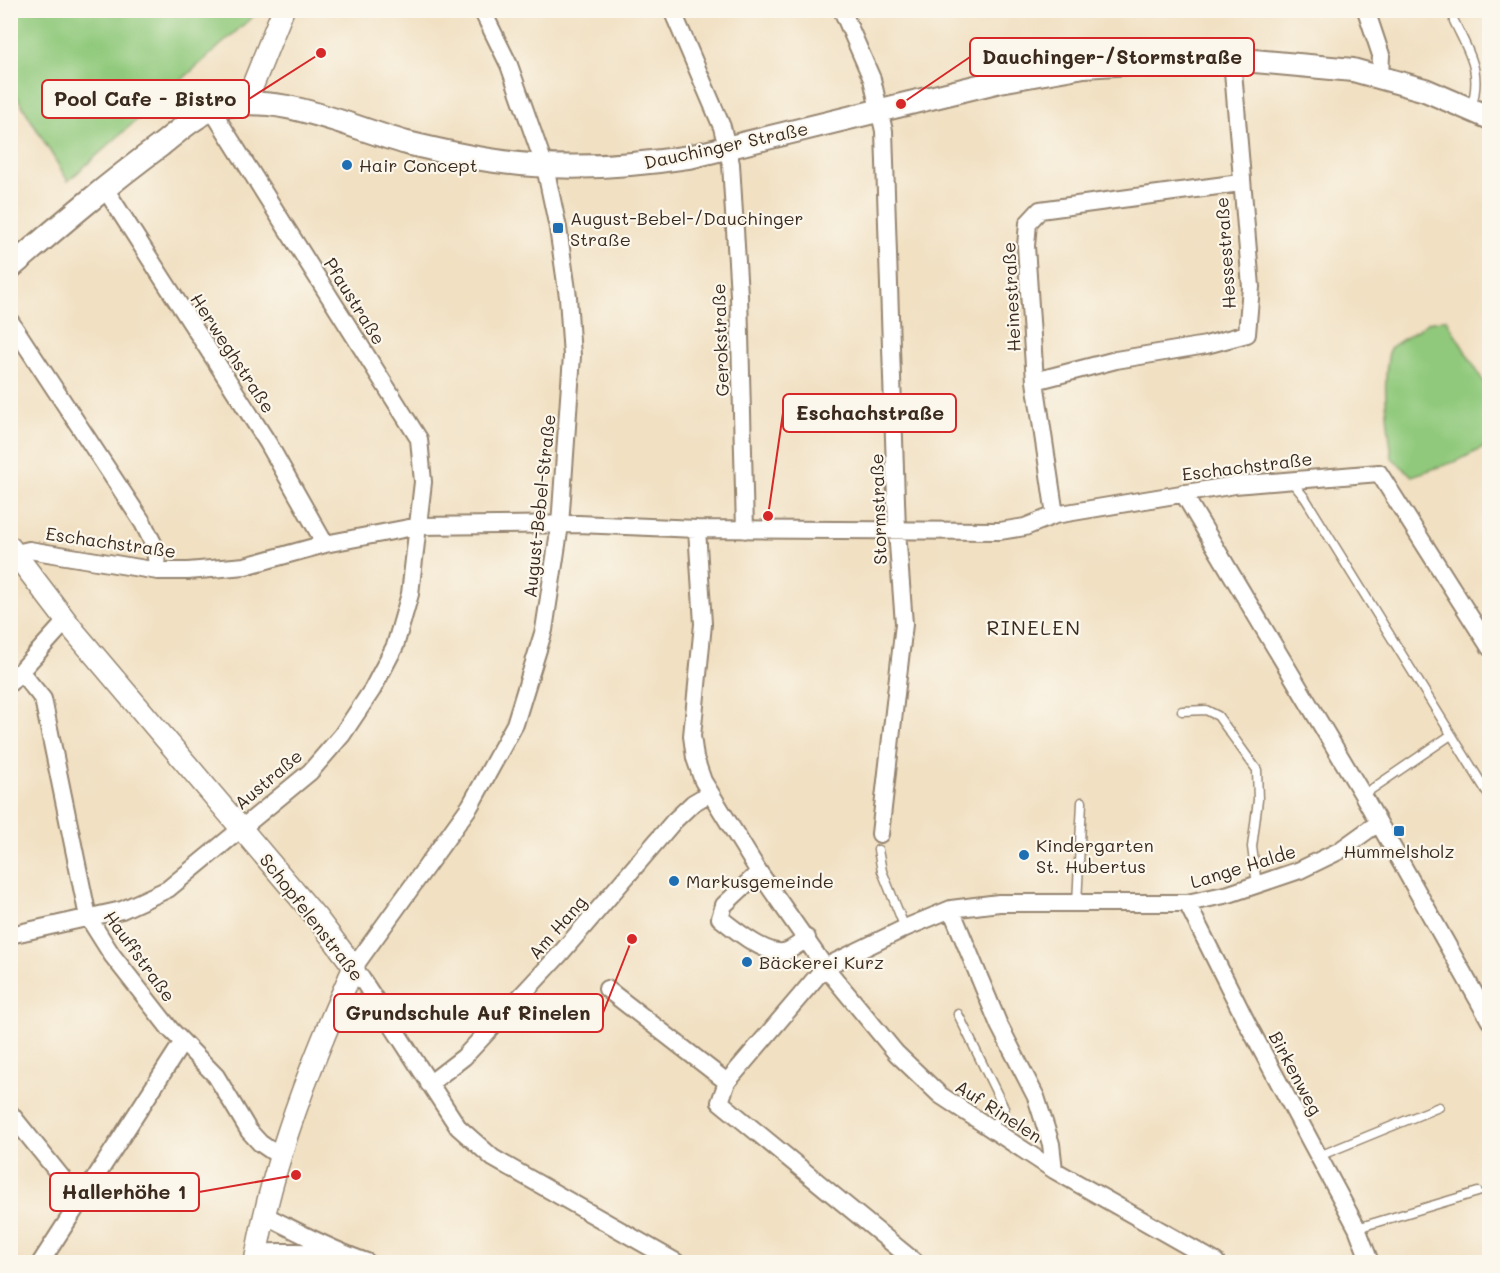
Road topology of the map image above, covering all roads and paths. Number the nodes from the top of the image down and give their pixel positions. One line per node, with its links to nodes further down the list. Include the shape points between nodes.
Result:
1 (283, 10): 9 (street)
2 (482, 10): 14 (street, August-Bebel-Straße, via 509,65)
3 (672, 10): 13 (street, Gerokstraße, via 722,126)
4 (842, 10): 11 (street, Stormstraße, via 872,79)
5 (1366, 10): 8 (street, via 1381,55)
6 (1454, 21): 12 (lane, via 1476,73)
7 (1232, 59): 8 (main road, Dauchinger Straße, via 1353,70); 11 (main road, Dauchinger Straße, via 1083,66); 15 (street, Hessestraße)
8 (1380, 77): 12 (main road, Dauchinger Straße, via 1425,90)
9 (246, 102): 10 (main road, Dauchinger Straße); 14 (main road, Dauchinger Straße, via 278,105 418,145)
10 (212, 110): 16 (main road, Dauchinger Straße); 24 (street, Pfaustraße, via 419,439 423,482)
11 (880, 110): 13 (main road, Dauchinger Straße); 27 (street, Stormstraße, via 888,212)
12 (1480, 114)
13 (727, 148): 14 (main road, Dauchinger Straße, via 645,164); 26 (street, Gerokstraße, via 739,295)
14 (545, 167): 23 (street, August-Bebel-Straße, via 568,297 572,356)
15 (1240, 183): 19 (street, Hessestraße, via 1251,287 1247,334); 19 (street, Heinestraße, via 1040,210 1028,223 1026,246)
16 (104, 187): 17 (main road, Dauchinger Straße); 28 (street, Herweghstraße, via 268,443)
17 (10, 268)
18 (10, 321): 30 (street, via 142,523 154,545)
19 (1035, 381): 22 (street, Heinestraße)
20 (1291, 480): 21 (street, Eschachstraße); 32 (street, Eschachstraße, via 1379,473); 35 (lane)
21 (1183, 494): 22 (street, Eschachstraße); 37 (street)
22 (1055, 515): 27 (street, Eschachstraße, via 1025,527 1000,531)
23 (560, 525): 24 (street, Eschachstraße); 25 (street, Eschachstraße); 52 (street, August-Bebel-Straße, via 544,630 514,724 470,806)
24 (418, 526): 28 (street, Eschachstraße); 41 (street, Austraße, via 410,594 395,646 372,690 342,735 310,772)
25 (697, 529): 26 (street, Eschachstraße); 36 (street, Auf Rinelen, via 703,624 692,736 695,758)
26 (745, 530): 27 (street, Eschachstraße)
27 (897, 531): 42 (street, Stormstraße, via 904,624)
28 (325, 543): 30 (street, Eschachstraße, via 245,566)
29 (13, 550): 30 (street, Eschachstraße); 31 (street, Schopfelenstraße)
30 (158, 571)
31 (67, 620): 33 (street); 41 (street, Schopfelenstraße)
32 (1490, 648)
33 (15, 677): 48 (street, Hauffstraße, via 43,699)
34 (1182, 711): 44 (lane, via 1206,710 1218,716 1257,770 1252,847)
35 (1451, 735): 37 (lane); 38 (lane)
36 (710, 793): 43 (street, Auf Rinelen); 59 (street, Am Hang, via 674,821 464,1058)
37 (1363, 795): 40 (street)
38 (1490, 797)
39 (1082, 802): 46 (lane)
40 (1378, 823): 44 (street, Lange Halde, via 1339,851); 56 (street)
41 (241, 828): 48 (street, Austraße, via 168,889 122,910); 52 (street, Schopfelenstraße)
42 (879, 842): 49 (lane, Stormstraße, via 882,871)
43 (759, 872): 51 (street, Auf Rinelen); 51 (street, via 724,905 720,918 774,953 788,951)
44 (1257, 885): 45 (street, Lange Halde)
45 (1187, 903): 46 (street, Lange Halde); 63 (street, Birkenweg)
46 (1077, 904): 47 (street, Lange Halde, via 999,903)
47 (951, 909): 49 (street, Lange Halde); 65 (street, via 999,1025 1036,1097 1051,1144)
48 (88, 917): 50 (street, Austraße); 57 (street, Hauffstraße, via 112,955)
49 (905, 928): 53 (street, Lange Halde)
50 (10, 935)
51 (807, 938): 53 (street, Auf Rinelen)
52 (354, 967): 59 (street, Schopfelenstraße); 64 (street, via 317,1048)
53 (825, 967): 58 (street, Lange Halde); 62 (street, Auf Rinelen, via 896,1053 933,1088)
54 (607, 989): 58 (street)
55 (958, 1014): 62 (lane, via 1004,1108)
56 (1490, 1021)
57 (182, 1042): 64 (street, Hauffstraße, via 216,1076 249,1131); 67 (street)
58 (727, 1082): 75 (street, Lange Halde, via 720,1102)
59 (429, 1084): 74 (street, Schopfelenstraße, via 458,1127 494,1158)
60 (1439, 1107): 63 (lane)
61 (10, 1113): 67 (street)
62 (991, 1129): 65 (street, Auf Rinelen)
63 (1319, 1156): 69 (street, Birkenweg)
64 (282, 1158): 68 (street)
65 (1054, 1170): 76 (street, Auf Rinelen)
66 (1478, 1192): 69 (lane)
67 (80, 1200): 72 (street)
68 (266, 1216): 70 (street, via 317,1239); 71 (street)
69 (1357, 1228): 77 (street, Birkenweg)
70 (333, 1251): 71 (street); 73 (street)
71 (256, 1258)
72 (41, 1263)
73 (367, 1263)
74 (676, 1263)
75 (915, 1263)
76 (1216, 1263)
77 (1370, 1263)

